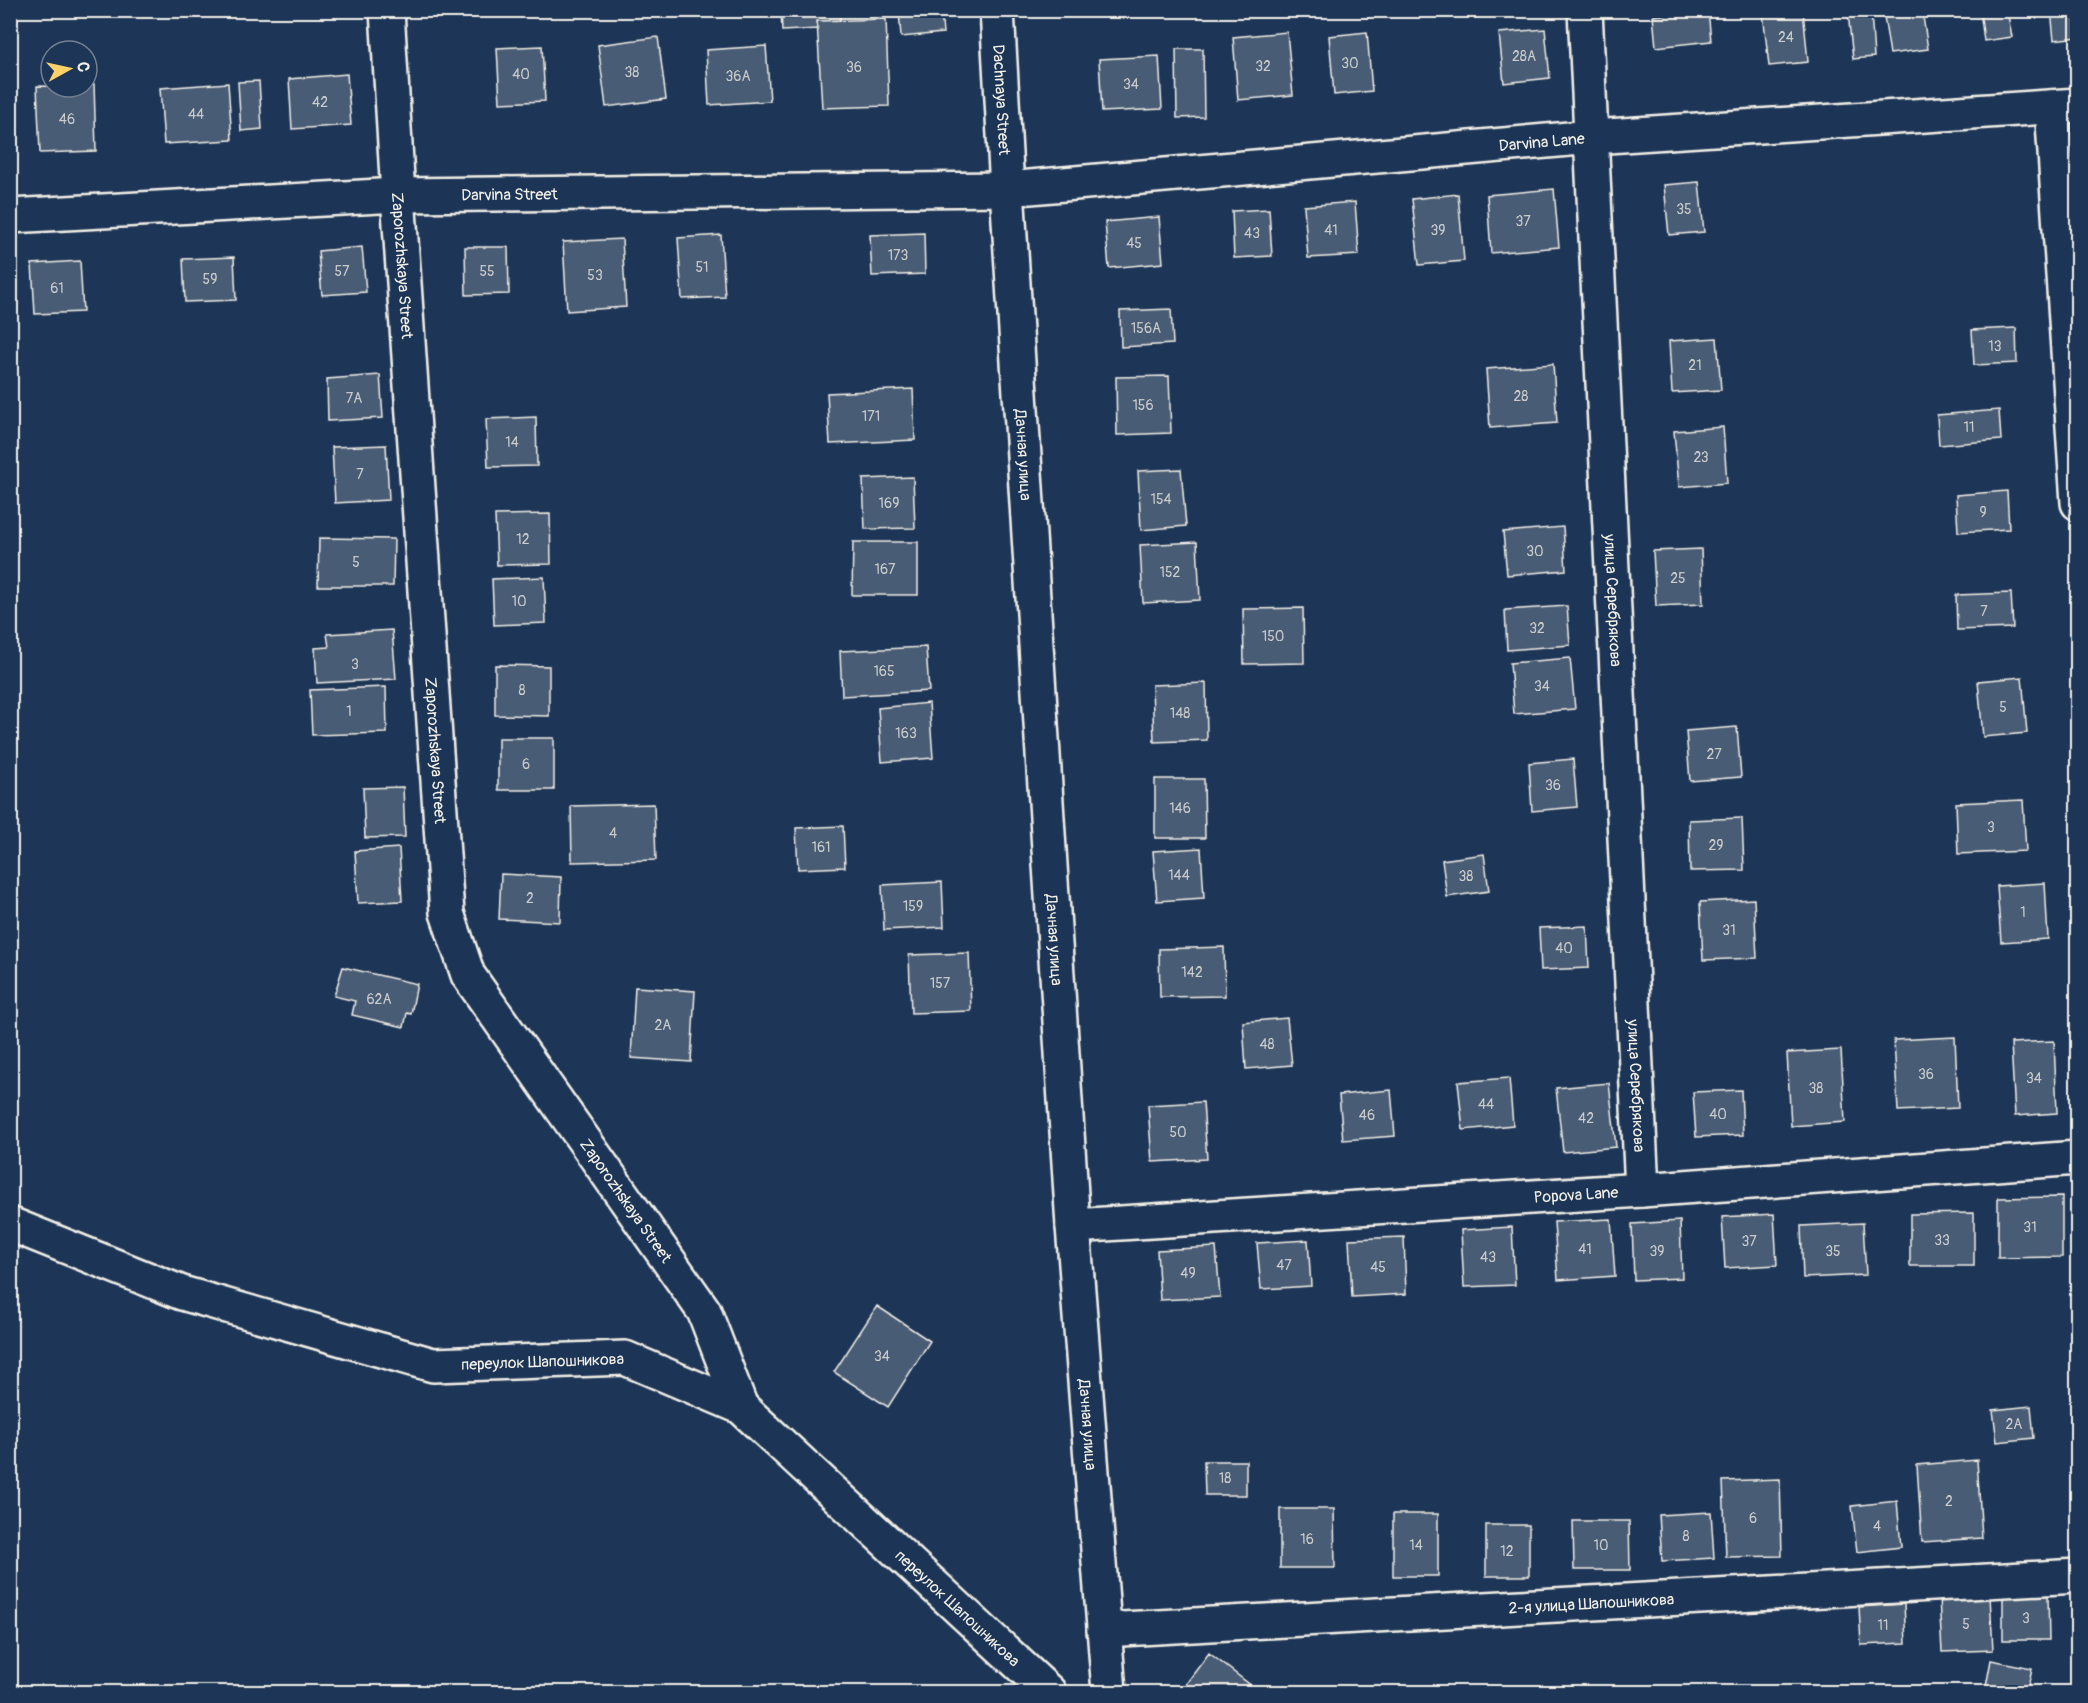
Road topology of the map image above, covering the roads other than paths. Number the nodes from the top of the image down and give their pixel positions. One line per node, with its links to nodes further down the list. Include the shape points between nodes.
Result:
1 (387, 10): 7 (street, Zaporozhskaya Street)
2 (997, 10): 6 (street, Dachnaya Street)
3 (1585, 10): 5 (street, улица Серебрякова)
4 (2065, 106): 5 (street, Darvina Lane); 9 (street)
5 (1592, 137): 6 (street, Darvina Lane); 11 (street, улица Серебрякова)
6 (1007, 189): 7 (street, Darvina Street); 13 (street, Дачная улица)
7 (398, 195): 8 (street, Darvina Street); 14 (street, Zaporozhskaya Street, via 447,913 468,975 704,1311)
8 (10, 216)
9 (2078, 503)
10 (2078, 1158): 11 (street, Popova Lane)
11 (1642, 1190): 13 (street, Popova Lane)
12 (10, 1224): 14 (street, переулок Шапошникова, via 182,1293 433,1365 625,1358)
13 (1073, 1226): 16 (street, Дачная улица)
14 (741, 1407): 17 (street, переулок Шапошникова)
15 (2078, 1576): 16 (street, 2-я улица Шапошникова)
16 (1104, 1630): 18 (street, Дачная улица)
17 (1048, 1692)
18 (1109, 1692)

